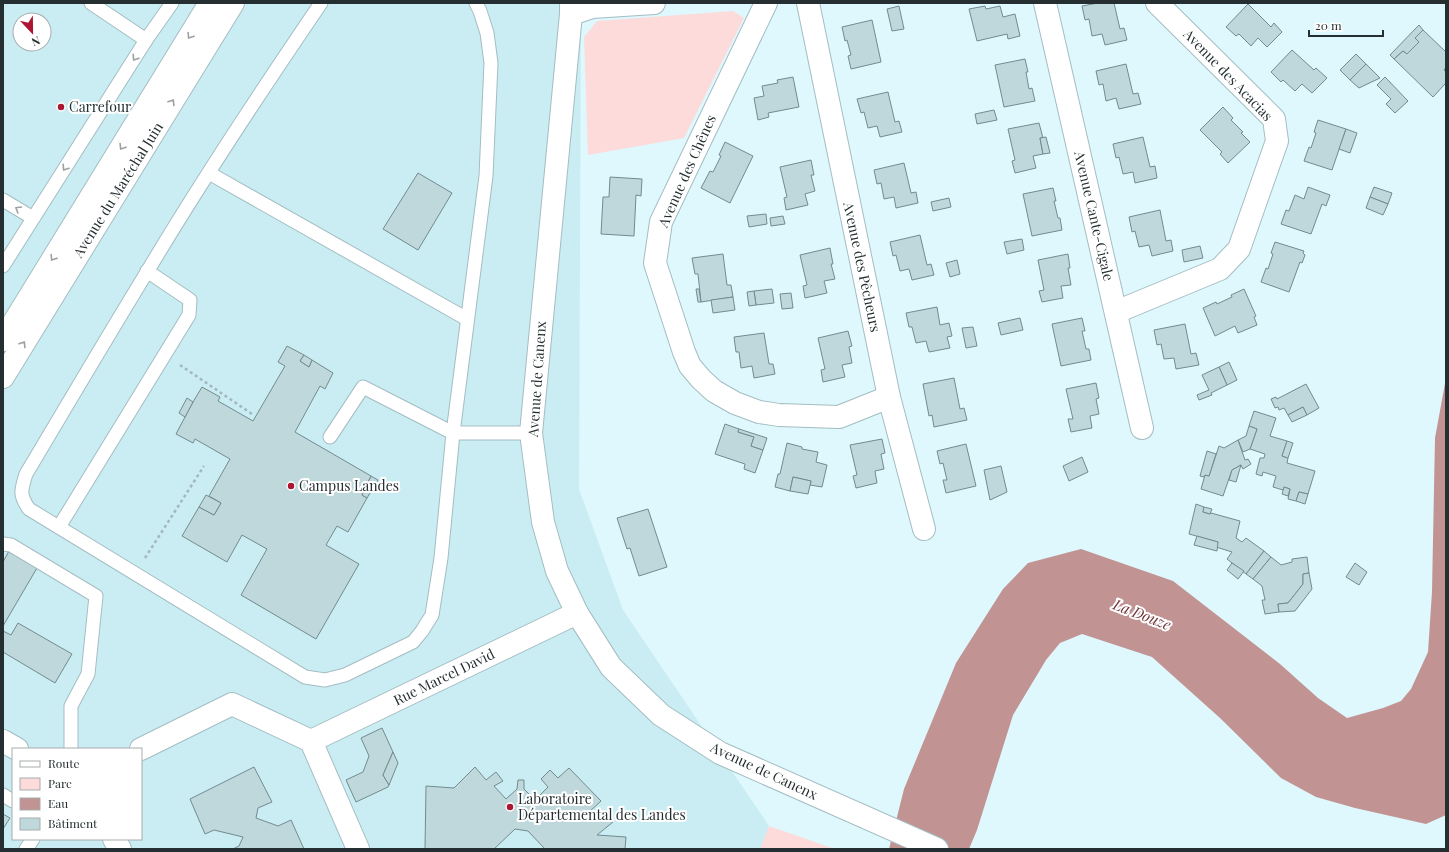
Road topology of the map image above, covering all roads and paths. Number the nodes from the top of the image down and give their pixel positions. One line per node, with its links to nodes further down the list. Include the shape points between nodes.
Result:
1 (91, 3): 13 (lane)
2 (172, 3): 13 (lane)
3 (210, 3): 21 (street, Avenue du Maréchal Juin, one-way to 21)
4 (233, 3): 23 (street, Avenue du Maréchal Juin, one-way to 4)
5 (321, 3): 14 (lane)
6 (476, 3): 20 (lane, via 487,33 491,63 486,176)
7 (654, 3): 12 (street)
8 (766, 3): 24 (street, Avenue des Chênes, via 661,222 654,263 690,366 714,391 735,403 758,412 779,415 839,417)
9 (808, 3): 24 (street, Avenue des Pêcheurs)
10 (1045, 3): 19 (street, Avenue Cante-Cigale)
11 (1157, 3): 19 (street, Avenue des Acacias, via 1274,119 1277,141 1239,249 1220,269)
12 (571, 9): 28 (street, Avenue de Canenx)
13 (146, 40): 16 (lane, one-way to 16)
14 (209, 173): 18 (lane); 20 (lane)
15 (3, 200): 16 (lane, one-way to 15)
16 (33, 218): 17 (lane)
17 (3, 266)
18 (147, 271): 22 (lane, via 190,300 189,315); 31 (lane, via 26,474 22,488 23,500 29,509)
19 (1116, 312): 26 (street, Avenue Cante-Cigale)
20 (467, 319): 27 (lane)
21 (3, 340)
22 (165, 354): 25 (path); 31 (lane)
23 (3, 377)
24 (889, 397): 32 (street, Avenue des Pêcheurs)
25 (252, 414)
26 (1142, 428)
27 (453, 433): 28 (lane); 29 (lane, via 363,386); 34 (lane, via 441,558 432,615 413,642 345,675 325,680 305,677)
28 (531, 434): 35 (street, Avenue de Canenx, via 543,522 558,571)
29 (330, 437)
30 (204, 466): 34 (path)
31 (59, 527): 34 (lane)
32 (924, 530)
33 (3, 544): 39 (lane, via 11,545 96,596 88,674 72,706)
34 (135, 574)
35 (577, 613): 36 (street, Rue Marcel David); 48 (street, Avenue de Canenx, via 611,667 661,715 720,753)
36 (311, 741): 40 (street, via 232,704); 47 (street)
37 (3, 742): 38 (street)
38 (15, 748)
39 (71, 748)
40 (142, 749)
41 (3, 795): 42 (lane)
42 (12, 800)
43 (32, 840): 45 (lane)
44 (115, 840): 46 (street)
45 (26, 849)
46 (120, 849)
47 (358, 849)
48 (937, 849)

